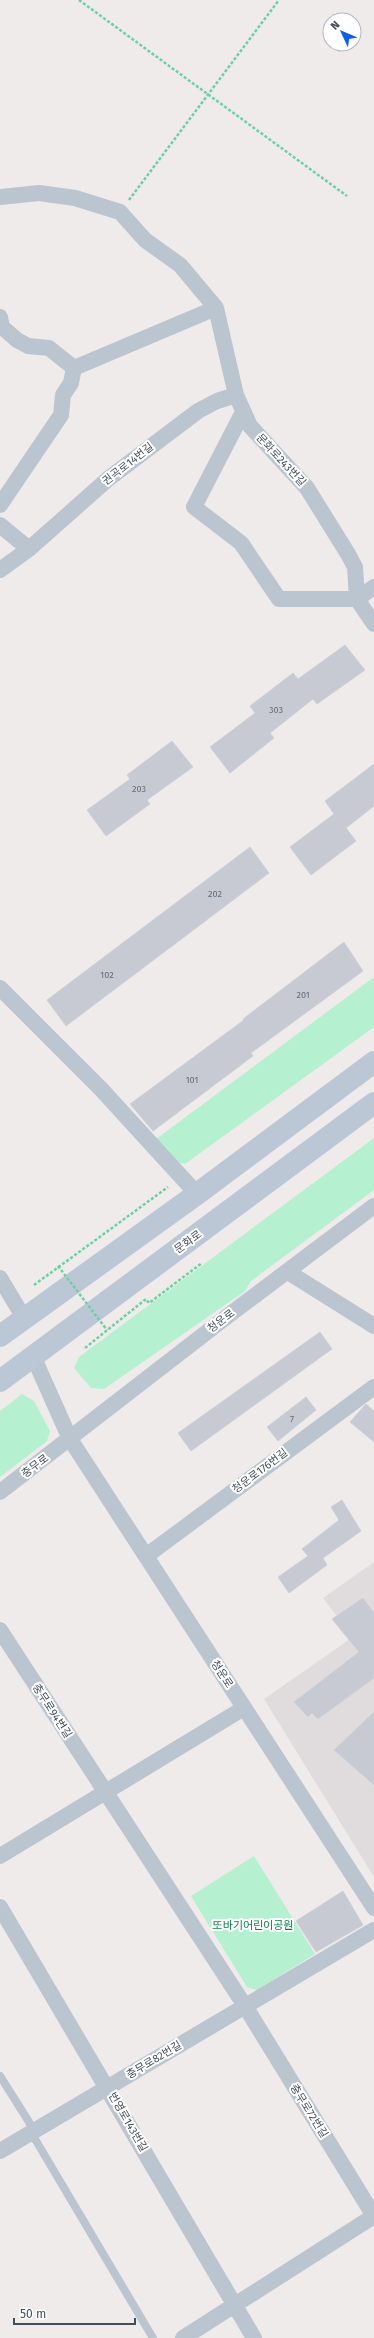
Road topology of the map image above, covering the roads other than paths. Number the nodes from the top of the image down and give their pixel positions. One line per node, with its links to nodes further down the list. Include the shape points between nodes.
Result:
1 (0, 197): 2 (street, 문화로243번길, via 39,193 75,198 120,212 145,240 180,265)
2 (216, 308): 4 (street); 5 (street, 문화로243번길)
3 (0, 317): 4 (street, via 2,327 17,340 28,346 48,348)
4 (74, 368): 7 (street, via 71,383 63,395 61,414)
5 (236, 396): 6 (street, 문화로243번길); 9 (street, 권곡로14번길, via 198,411 108,479)
6 (243, 412): 12 (street, 문화로243번길, via 258,437 307,488 348,554 355,567); 12 (street, via 194,507 241,543 279,599)
7 (0, 505)
8 (0, 525): 9 (street)
9 (29, 549): 10 (street, 권곡로14번길)
10 (0, 570)
11 (374, 587): 12 (street)
12 (357, 599): 13 (street)
13 (374, 624)
14 (0, 988): 17 (street, via 101,1089)
15 (374, 1062): 17 (main road)
16 (374, 1103): 24 (main road, 문화로)
17 (197, 1194): 21 (main road)
18 (374, 1206): 19 (street, 청운로)
19 (288, 1272): 22 (street); 27 (street, 청운로)
20 (0, 1278): 21 (street)
21 (24, 1318): 23 (main road)
22 (374, 1326)
23 (0, 1336)
24 (33, 1356): 25 (main road, 문화로); 27 (street, 청운로)
25 (0, 1381)
26 (374, 1387): 29 (street, 청운로176번길)
27 (70, 1439): 28 (street, 충무로); 29 (street, 청운로)
28 (0, 1492)
29 (146, 1556): 31 (street, 청운로)
30 (0, 1630): 32 (street, 충무로94번길)
31 (244, 1708): 32 (street); 35 (street, 청운로)
32 (105, 1792): 33 (street); 37 (street)
33 (0, 1856)
34 (0, 1907): 39 (street, 번영로143번길)
35 (374, 1908)
36 (374, 1930): 37 (street, 충무로82번길)
37 (245, 2006): 39 (street, 충무로82번길); 42 (street, 충무로72번길)
38 (0, 2076): 40 (lane)
39 (108, 2088): 40 (street, 충무로82번길); 43 (street, 번영로143번길)
40 (32, 2132): 41 (street, 충무로82번길); 44 (lane)
41 (0, 2151)
42 (374, 2216): 43 (street, 충무로72번길)
43 (235, 2305): 45 (street, 충무로72번길); 46 (street, 번영로143번길)
44 (153, 2338)
45 (183, 2338)
46 (254, 2338)

